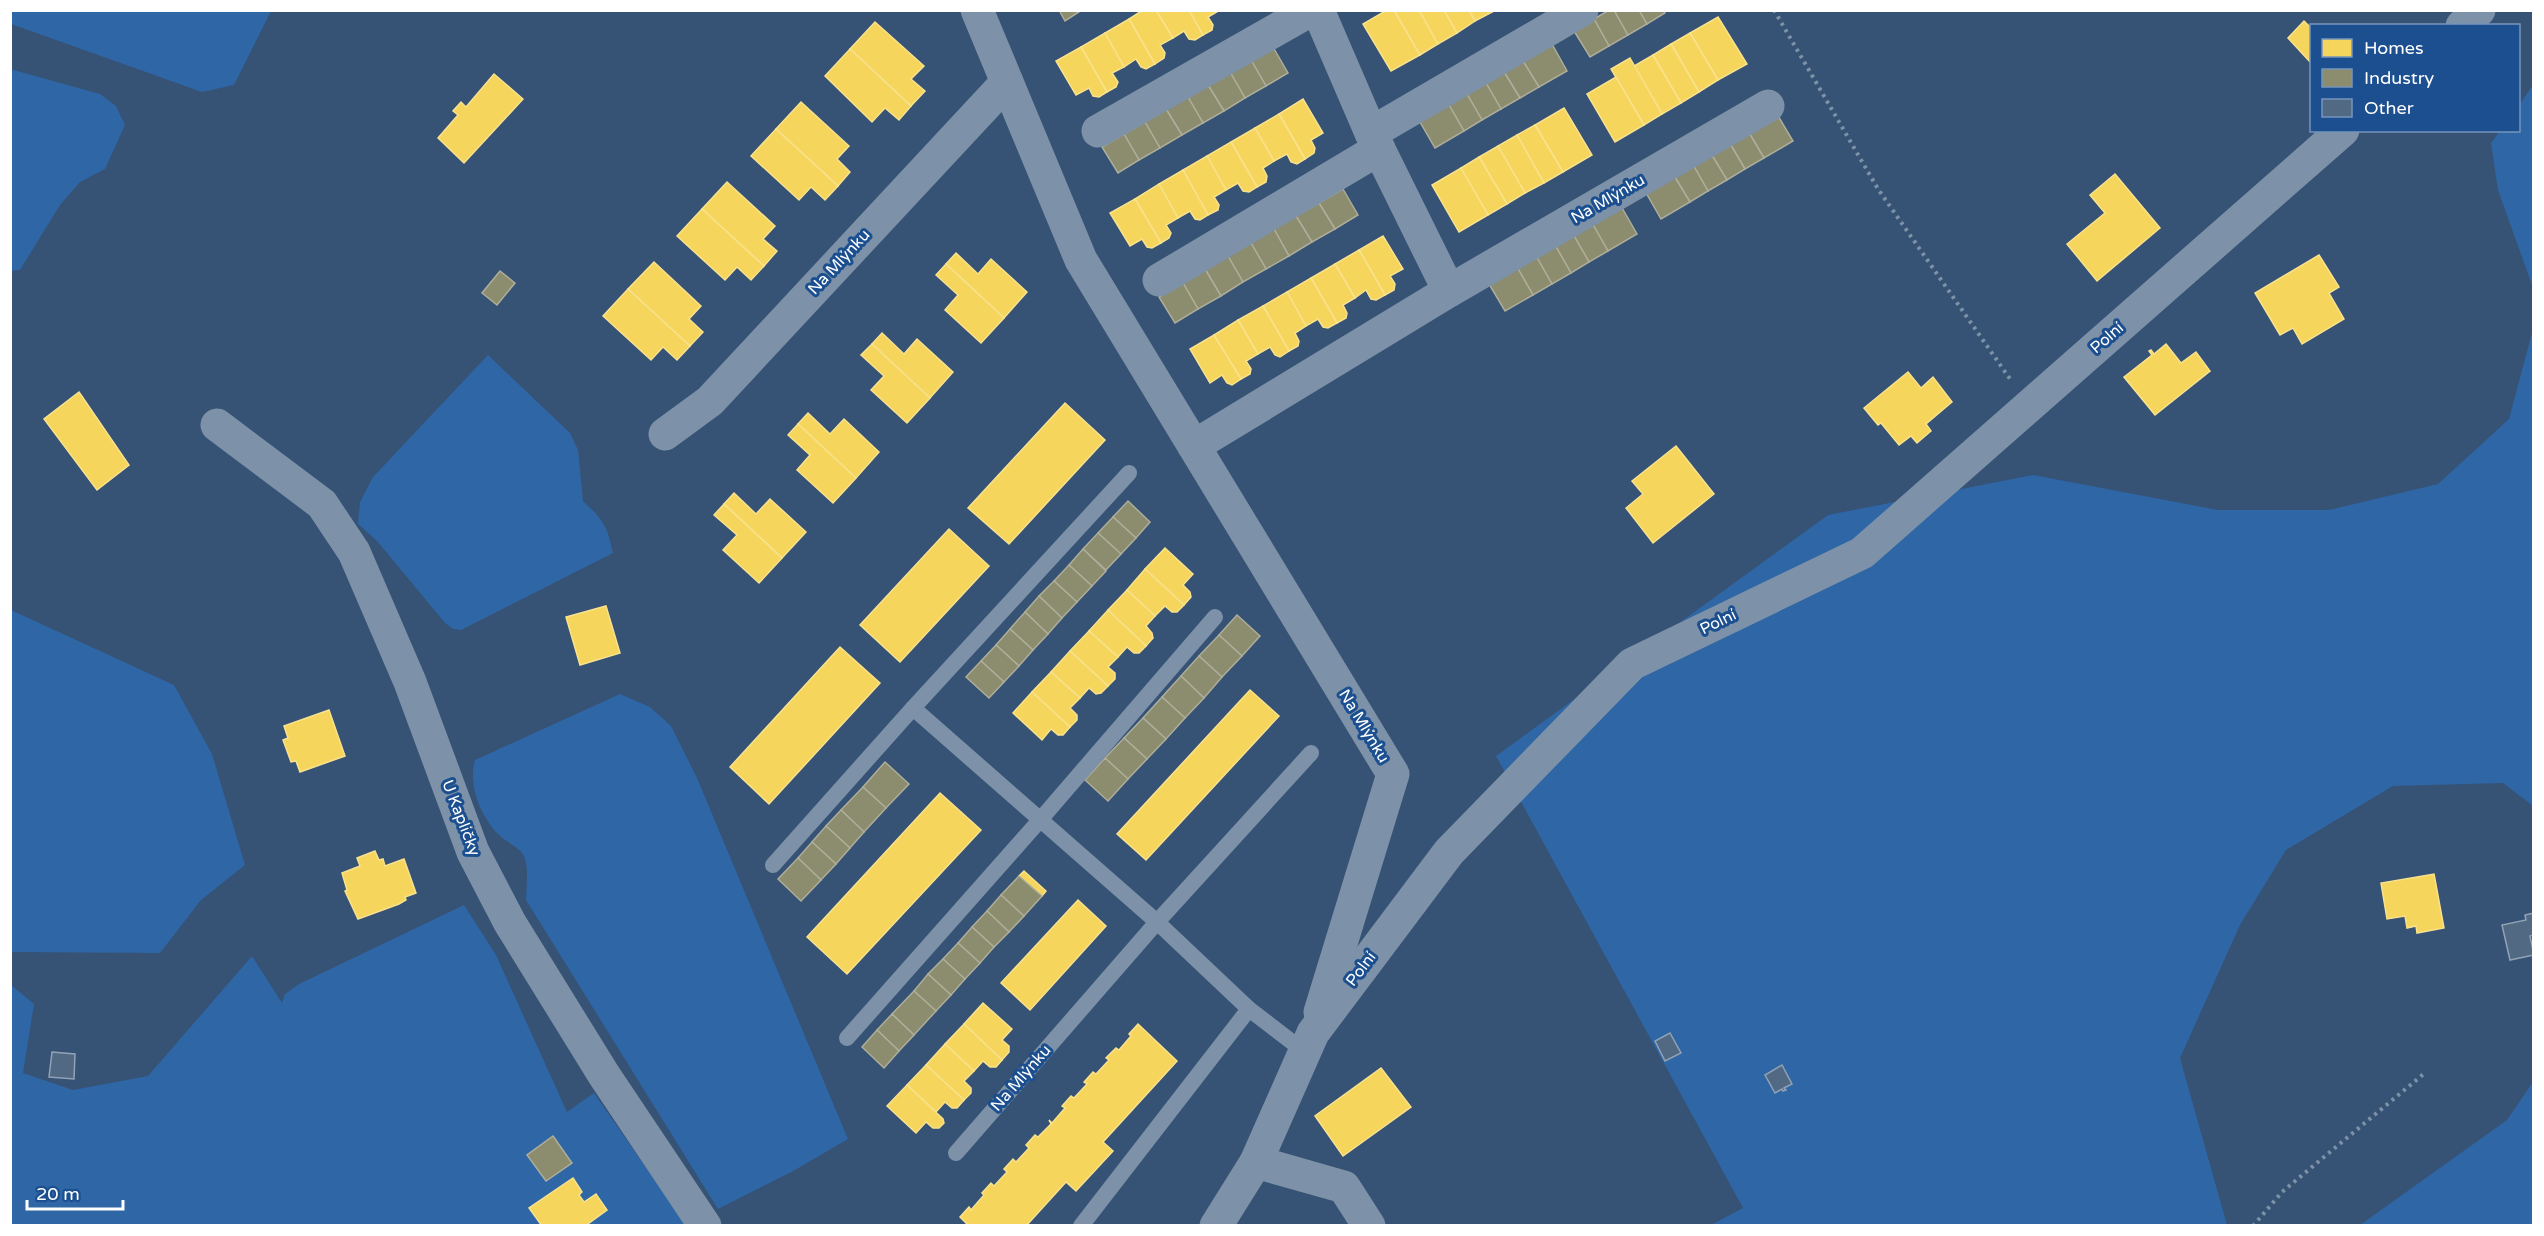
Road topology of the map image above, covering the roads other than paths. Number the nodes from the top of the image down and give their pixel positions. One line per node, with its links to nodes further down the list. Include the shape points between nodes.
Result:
1 (977, 10): 7 (street, Na Mlýnku)
2 (1311, 10): 9 (street)
3 (1318, 10): 11 (street)
4 (1582, 10): 11 (street)
5 (2479, 10): 6 (street)
6 (2464, 24)
7 (1007, 81): 15 (street, Na Mlýnku, via 710,401); 16 (street, Na Mlýnku, via 1081,260)
8 (1768, 106): 13 (street, Na Mlýnku)
9 (1098, 131)
10 (2341, 132): 26 (street, Polní, via 1862,553 1632,664 1449,852)
11 (1375, 141): 12 (street); 13 (street)
12 (1159, 280)
13 (1449, 291): 16 (street, Na Mlýnku)
14 (217, 425): 29 (street, U Kapličky, via 322,504 354,552 410,682 473,852 510,923 604,1075)
15 (665, 434)
16 (1194, 446): 26 (street, Na Mlýnku, via 1393,774)
17 (1129, 473): 19 (lane)
18 (1215, 617): 21 (lane)
19 (913, 708): 21 (lane); 22 (lane)
20 (1311, 753): 23 (lane, Na Mlýnku)
21 (1040, 820): 23 (lane); 25 (lane)
22 (773, 865)
23 (1156, 922): 24 (lane); 27 (lane, Na Mlýnku)
24 (1249, 1009): 26 (lane); 30 (lane)
25 (847, 1038)
26 (1309, 1043): 28 (street, Polní)
27 (956, 1153)
28 (1256, 1162): 31 (street, Polní); 32 (street, via 1344,1187)
29 (705, 1226)
30 (1081, 1226)
31 (1216, 1226)
32 (1369, 1226)

